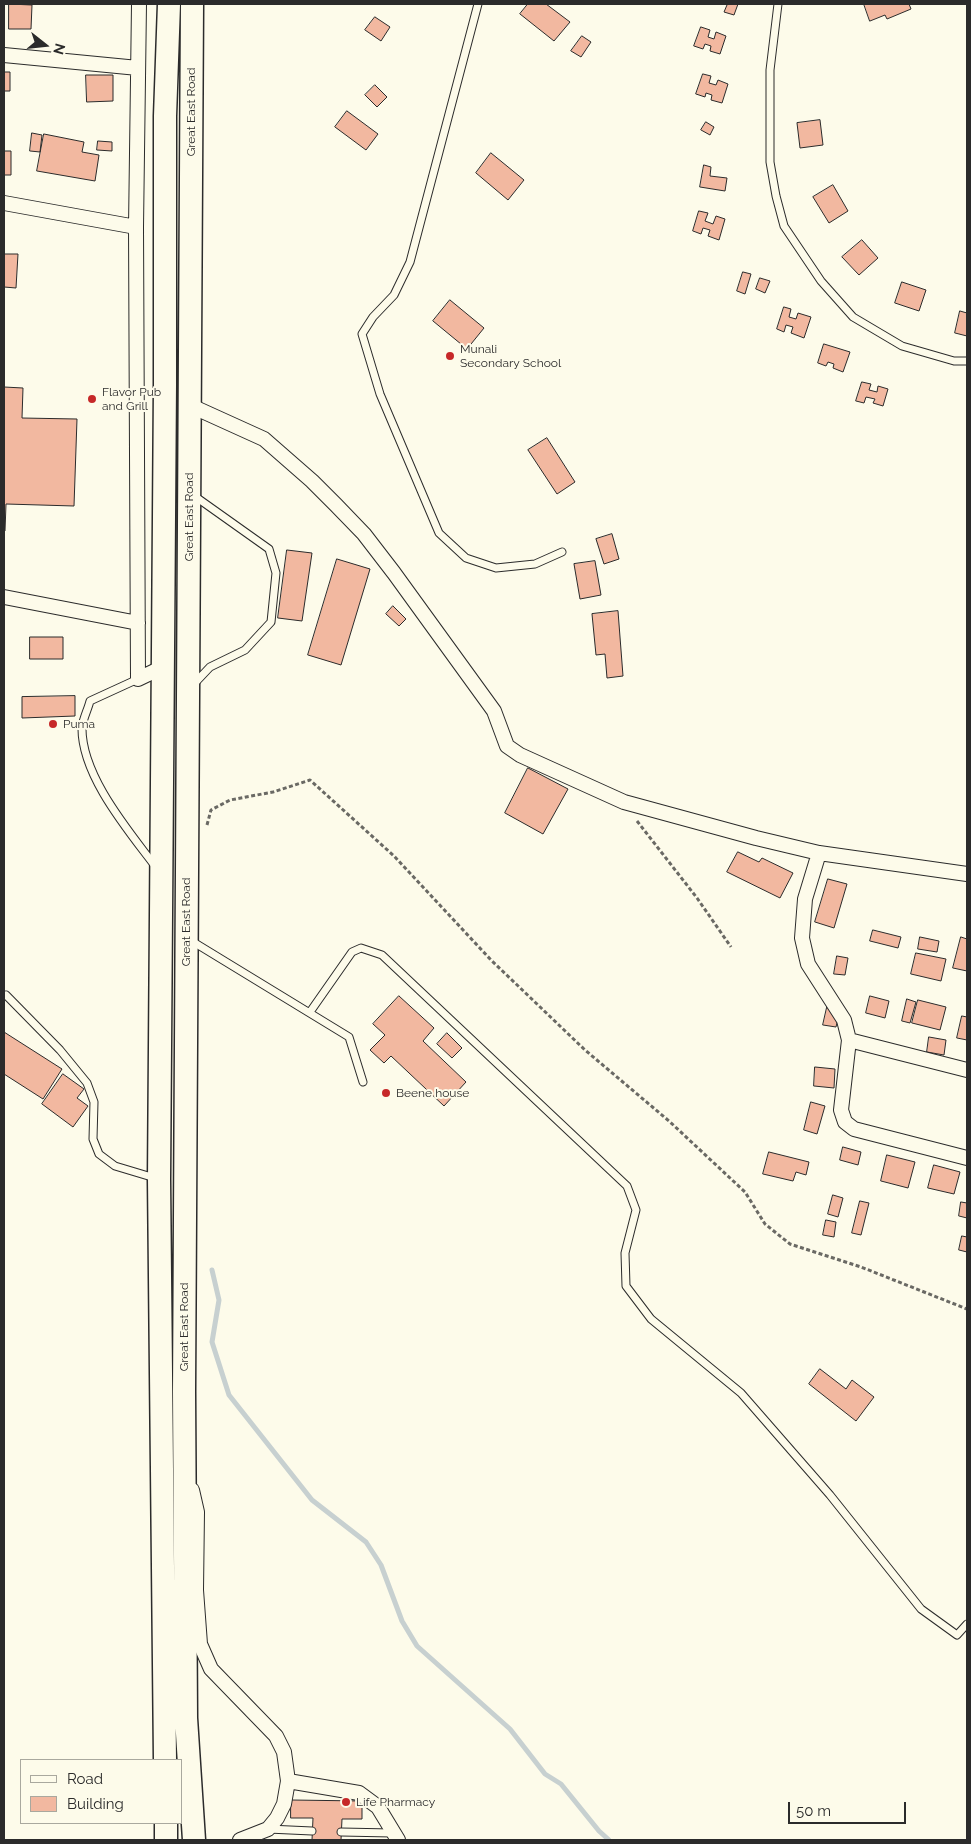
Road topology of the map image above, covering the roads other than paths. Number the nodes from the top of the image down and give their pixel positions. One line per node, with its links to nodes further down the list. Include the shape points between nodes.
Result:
1 (139, 4): 7 (street)
2 (169, 4): 16 (main road, Great East Road, via 165,116)
3 (192, 4): 11 (main road, Great East Road)
4 (478, 4): 13 (lane, via 410,262 394,295 362,334 380,394 439,533 466,558 496,568 534,564)
5 (778, 4): 10 (lane, via 770,70 770,162 784,226 820,281 853,317 902,346 954,361)
6 (4, 55): 7 (street)
7 (138, 68): 9 (street)
8 (4, 203): 9 (street)
9 (136, 227): 15 (street)
10 (967, 361)
11 (189, 405): 12 (main road, Great East Road); 19 (street, via 264,439 312,481 364,534 494,711 507,746 520,755 624,802)
12 (189, 492): 18 (main road, Great East Road); 18 (lane, via 269,549 276,573 271,622 245,650 210,667)
13 (562, 552)
14 (4, 598): 15 (street)
15 (138, 623): 17 (street)
16 (163, 667): 17 (street); 20 (main road, Great East Road)
17 (138, 679): 20 (lane, via 90,702 82,726 86,756 112,809)
18 (188, 689): 22 (main road, Great East Road)
19 (819, 853): 21 (street); 25 (street, via 805,899 802,938 808,964 844,1020)
20 (161, 874): 29 (main road, Great East Road)
21 (967, 874)
22 (186, 937): 24 (lane); 30 (main road, Great East Road)
23 (6, 995): 29 (lane, via 88,1083 94,1102 93,1139 99,1154 115,1166)
24 (310, 1012): 27 (lane, via 349,1037); 31 (lane, via 352,952 361,948 382,955 627,1186 636,1210 625,1253 626,1286 651,1319 741,1393 830,1495 921,1609 956,1635)
25 (850, 1040): 26 (street); 28 (street, via 841,1110 844,1122 854,1129)
26 (967, 1070)
27 (363, 1082)
28 (967, 1158)
29 (159, 1179): 32 (main road, Great East Road)
30 (184, 1455): 33 (street, via 197,1512 196,1590 200,1644 211,1669 276,1736 284,1752); 40 (main road, Great East Road, via 186,1718)
31 (967, 1624)
32 (165, 1759)
33 (288, 1781): 35 (street, via 284,1804); 38 (street, via 358,1793 378,1807)
34 (166, 1824): 39 (main road)
35 (268, 1829): 36 (lane); 41 (street)
36 (312, 1832)
37 (341, 1832): 38 (lane)
38 (395, 1837)
39 (166, 1840)
40 (194, 1840)
41 (240, 1840)

